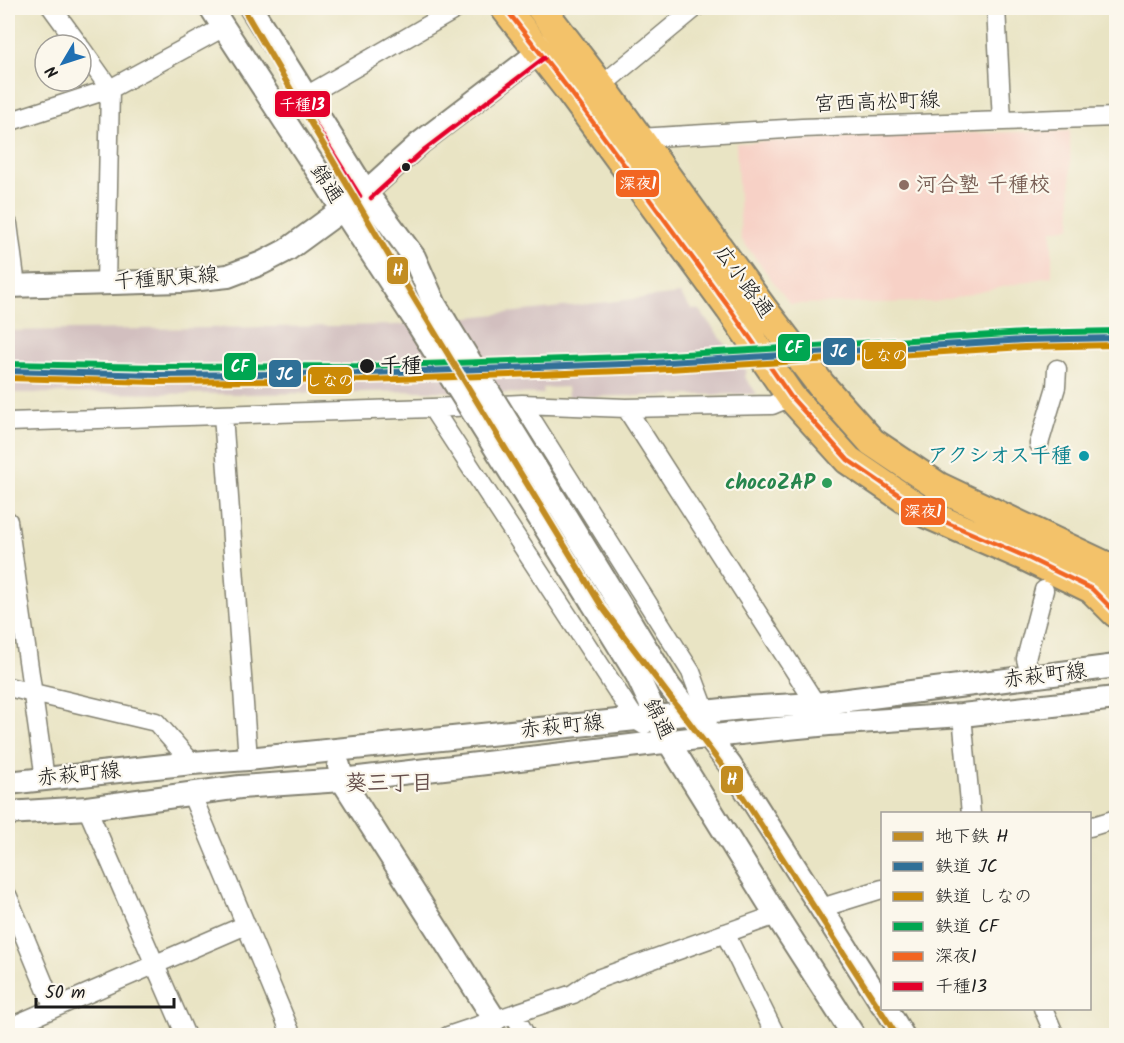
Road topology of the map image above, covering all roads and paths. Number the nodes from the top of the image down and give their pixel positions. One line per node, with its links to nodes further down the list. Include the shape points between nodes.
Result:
1 (52, 8): 10 (street)
2 (211, 8): 9 (street, 錦通)
3 (250, 8): 16 (street, 錦通)
4 (458, 8): 16 (street)
5 (505, 8): 12 (main road, 広小路通)
6 (541, 8): 11 (main road, 広小路通)
7 (695, 8): 14 (street)
8 (996, 8): 18 (street)
9 (224, 27): 15 (street); 22 (street, 錦通)
10 (70, 33)
11 (561, 34): 12 (street, 千種駅東線); 14 (main road, 広小路通)
12 (538, 52): 21 (street, 千種駅東線, via 420,143); 27 (main road, 広小路通)
13 (93, 65): 15 (street)
14 (601, 86): 20 (main road, 広小路通)
15 (110, 89): 19 (street); 24 (street)
16 (306, 96): 21 (street, 錦通)
17 (1116, 117): 18 (street, 宮西高松町線)
18 (1002, 121): 20 (street, 宮西高松町線)
19 (8, 122)
20 (639, 138): 35 (main road, 広小路通, via 821,385 872,442 939,487 1108,567)
21 (366, 192): 22 (street, 千種駅東線); 37 (street, 錦通, bridge, via 414,257 435,305)
22 (343, 209): 24 (street, 千種駅東線, via 287,250 228,276); 37 (street, 錦通, bridge)
23 (8, 224): 25 (street)
24 (106, 284): 25 (street, 千種駅東線)
25 (12, 286)
26 (1057, 369): 33 (street, via 1056,387)
27 (791, 397): 30 (street, via 772,405); 38 (main road, 広小路通, via 848,460 927,514 1092,589)
28 (522, 404): 29 (street); 30 (street); 45 (street, via 691,672)
29 (432, 408): 31 (street); 47 (street)
30 (626, 408): 44 (street)
31 (223, 415): 32 (street); 51 (street)
32 (8, 422)
33 (1039, 444)
34 (8, 521): 42 (street)
35 (1116, 575)
36 (1044, 590): 40 (street, via 1026,659)
37 (601, 596): 45 (street, 錦通, via 669,686); 47 (street, 錦通, via 637,675)
38 (1116, 613)
39 (1116, 666): 40 (street, 赤萩町線)
40 (1031, 678): 44 (street, 赤萩町線)
41 (8, 687): 42 (street)
42 (32, 692): 52 (street, via 156,722); 53 (street)
43 (1116, 698): 46 (street, 赤萩町線)
44 (816, 704): 45 (street, 赤萩町線)
45 (699, 713): 47 (street, 赤萩町線); 48 (street, 錦通)
46 (962, 715): 48 (street, 赤萩町線); 58 (street)
47 (646, 718): 49 (street, 錦通); 50 (street, 赤萩町線)
48 (709, 736): 49 (street, 赤萩町線); 64 (street, 錦通)
49 (668, 741): 54 (street, 赤萩町線); 65 (street, 錦通)
50 (336, 749): 51 (street, 赤萩町線); 54 (street)
51 (248, 759): 52 (street, 赤萩町線)
52 (192, 763): 53 (street, 赤萩町線)
53 (45, 779): 55 (street, 赤萩町線)
54 (342, 780): 56 (street, 赤萩町線); 73 (street)
55 (8, 783)
56 (192, 794): 57 (street, 赤萩町線); 66 (street)
57 (87, 808): 59 (street, 赤萩町線); 68 (street)
58 (971, 812)
59 (8, 813)
60 (1116, 819): 61 (street)
61 (1091, 826)
62 (881, 890): 64 (street)
63 (8, 897): 70 (street)
64 (821, 908): 69 (street, 錦通)
65 (776, 915): 67 (street); 80 (street, 錦通)
66 (246, 925): 68 (street); 76 (street)
67 (726, 933): 73 (street); 79 (street)
68 (156, 965): 70 (street); 75 (street)
69 (881, 1002)
70 (54, 1008): 74 (street)
71 (887, 1010): 81 (street)
72 (1043, 1010): 82 (street)
73 (505, 1017): 77 (street); 78 (street)
74 (20, 1028)
75 (186, 1035)
76 (292, 1035)
77 (454, 1035)
78 (526, 1035)
79 (776, 1035)
80 (854, 1035)
81 (903, 1035)
82 (1055, 1035)

